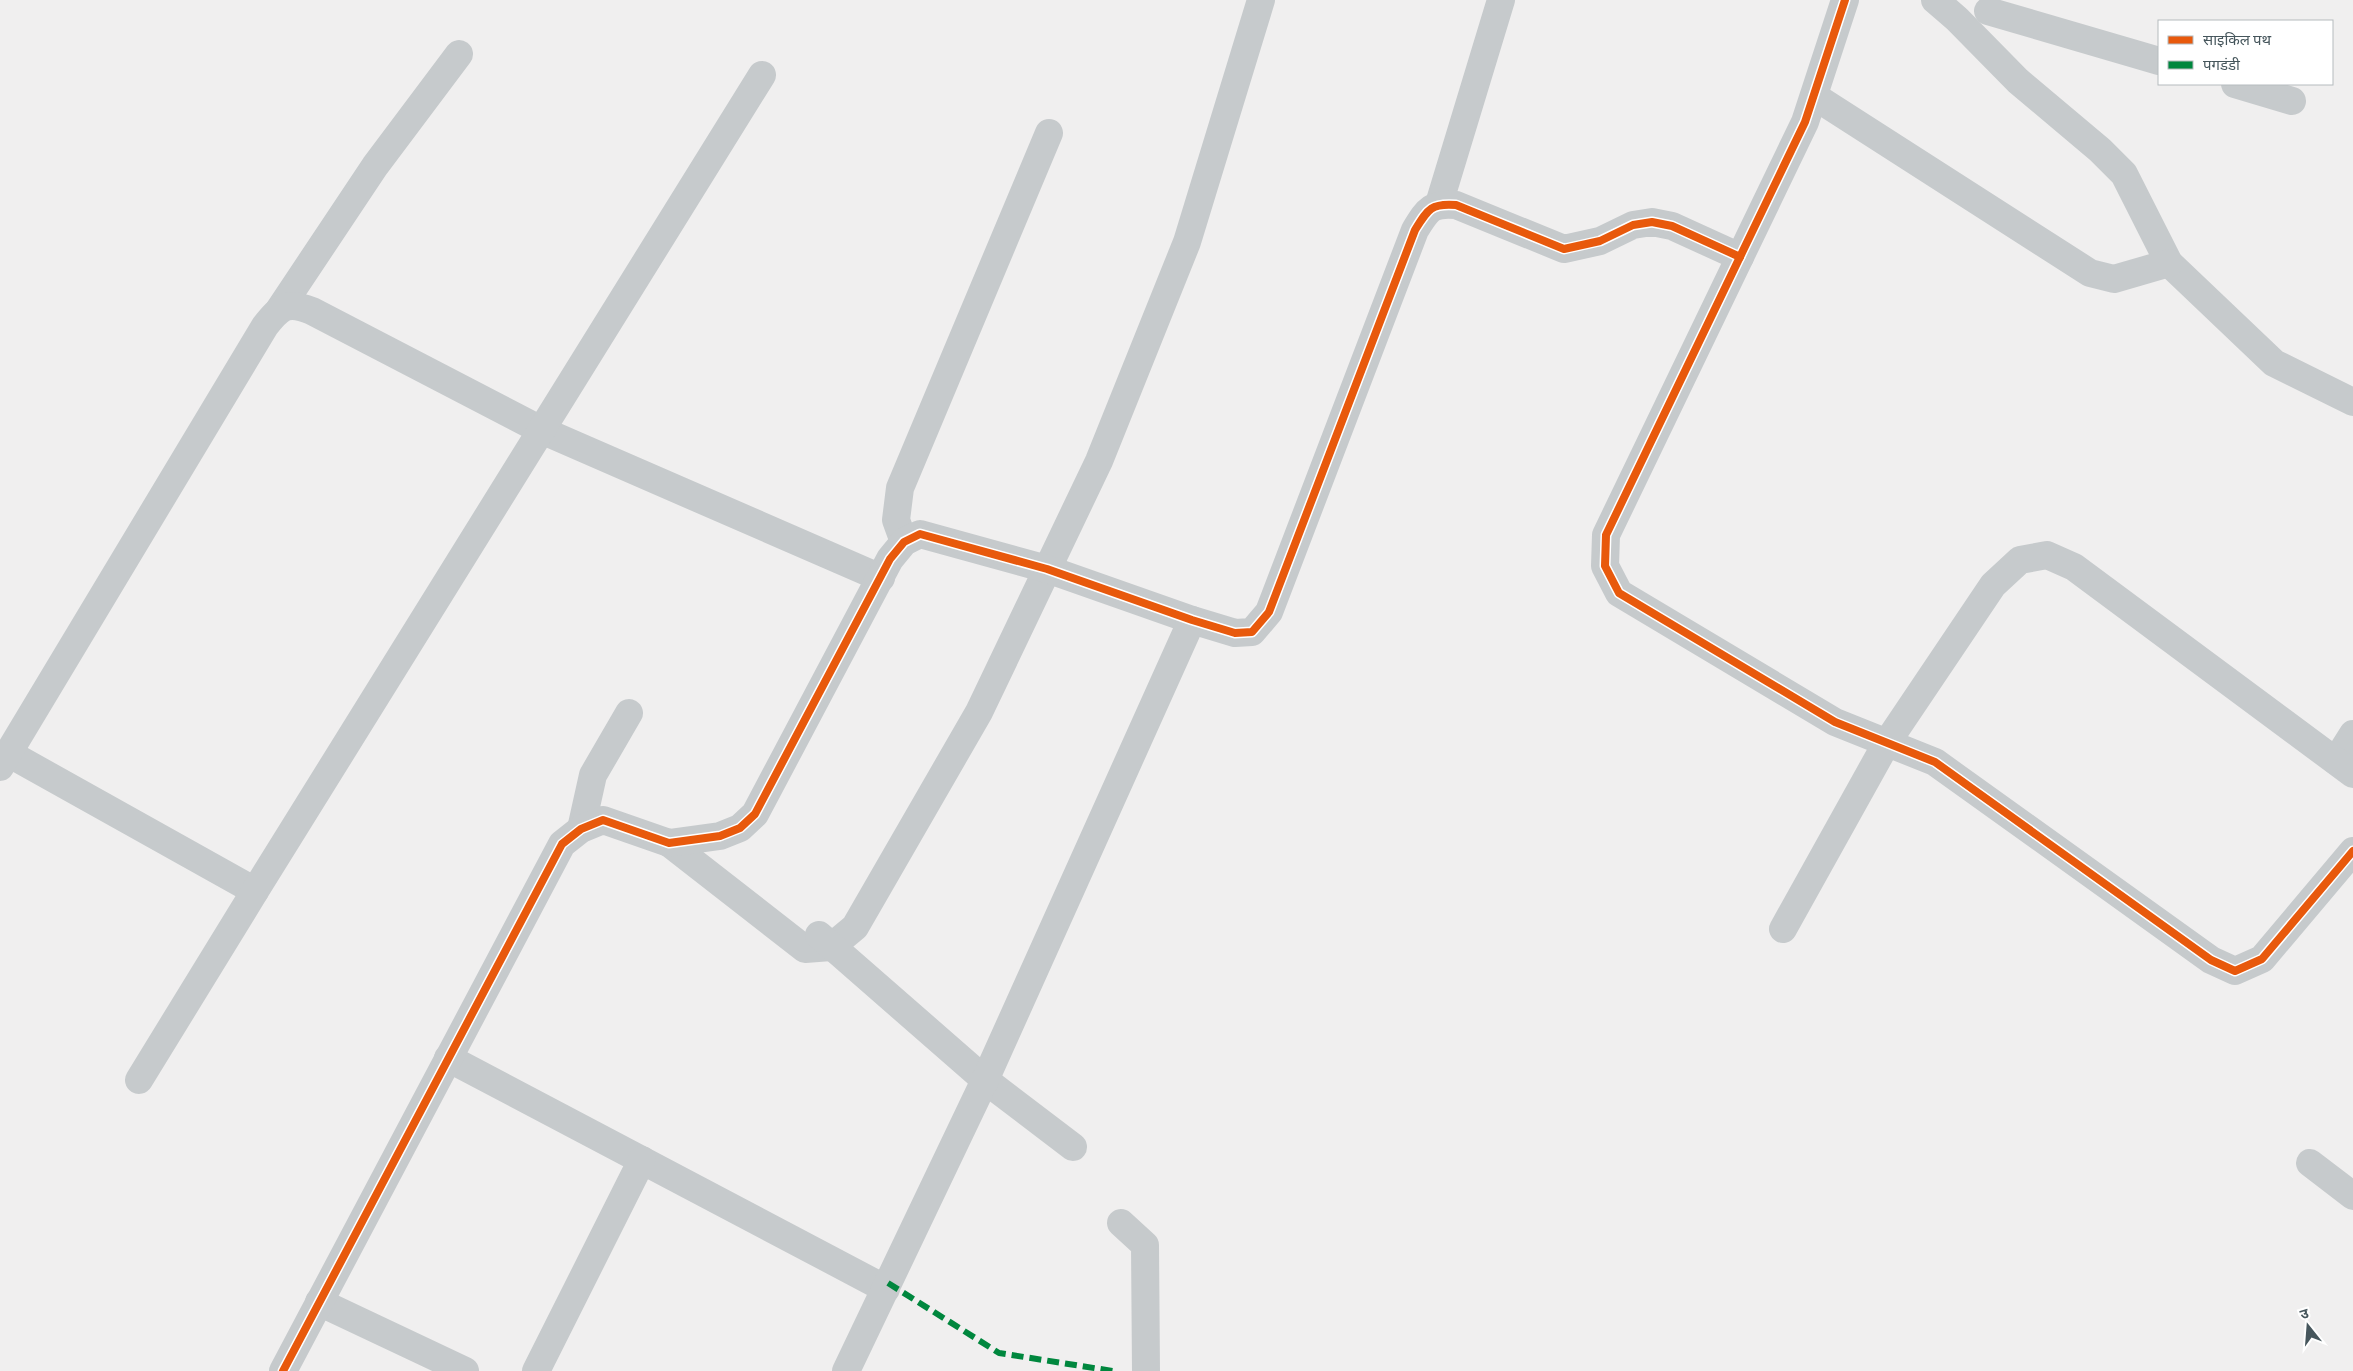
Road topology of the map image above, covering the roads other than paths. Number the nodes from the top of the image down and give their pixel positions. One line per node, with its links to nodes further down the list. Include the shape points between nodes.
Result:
1 (1261, 0): 21 (street, via 1187,242 1099,461)
2 (1501, 0): 14 (street)
3 (1846, 0): 11 (street)
4 (1935, 0): 6 (street)
5 (1989, 5): 6 (street); 8 (street)
6 (1980, 42): 16 (street, via 2018,81 2124,174)
7 (459, 54): 17 (street, via 375,166)
8 (2158, 61)
9 (762, 76): 19 (street)
10 (2238, 85): 12 (street)
11 (1814, 96): 15 (street, via 1805,122); 16 (street, via 2090,273 2114,279)
12 (2292, 101)
13 (1049, 132): 20 (street, via 900,488 896,520)
14 (1439, 204): 15 (street, via 1456,205 1564,249 1600,241 1633,225 1652,222 1672,226); 23 (street, via 1427,210 1415,230 1269,612 1252,632 1235,633)
15 (1740, 257): 26 (street, via 1606,536 1605,566 1619,592 1835,722)
16 (2169, 263): 18 (street, via 2274,363)
17 (278, 310): 19 (street, via 295,304 312,311); 27 (street, via 265,326)
18 (2353, 402)
19 (542, 430): 22 (street); 32 (street)
20 (904, 542): 21 (street, via 920,534); 22 (street, via 890,559)
21 (1048, 569): 23 (street); 34 (street, via 969,729 855,927)
22 (881, 578): 30 (street, via 755,814 740,828 720,836)
23 (1192, 620): 37 (street)
24 (629, 713): 29 (street, via 593,775)
25 (2353, 734): 28 (street)
26 (1886, 744): 28 (street, via 1993,585 2020,560 2047,555 2074,567); 31 (street, via 1935,762 2211,960 2235,971 2262,959); 33 (street)
27 (4, 760): 32 (street)
28 (2344, 768)
29 (581, 829): 30 (street, via 603,820); 35 (street, via 562,844)
30 (668, 843): 34 (street, via 805,949)
31 (2353, 851)
32 (255, 891): 36 (street)
33 (1783, 929)
34 (824, 940): 37 (street)
35 (448, 1058): 39 (street); 44 (street)
36 (139, 1080)
37 (985, 1080): 38 (street); 43 (street)
38 (1073, 1147)
39 (642, 1160): 43 (street); 47 (street)
40 (2310, 1163): 41 (street)
41 (2353, 1196)
42 (1121, 1223): 49 (street, via 1145,1245)
43 (886, 1289): 48 (street)
44 (319, 1302): 45 (street); 46 (street)
45 (283, 1371)
46 (465, 1371)
47 (536, 1371)
48 (846, 1371)
49 (1146, 1371)

